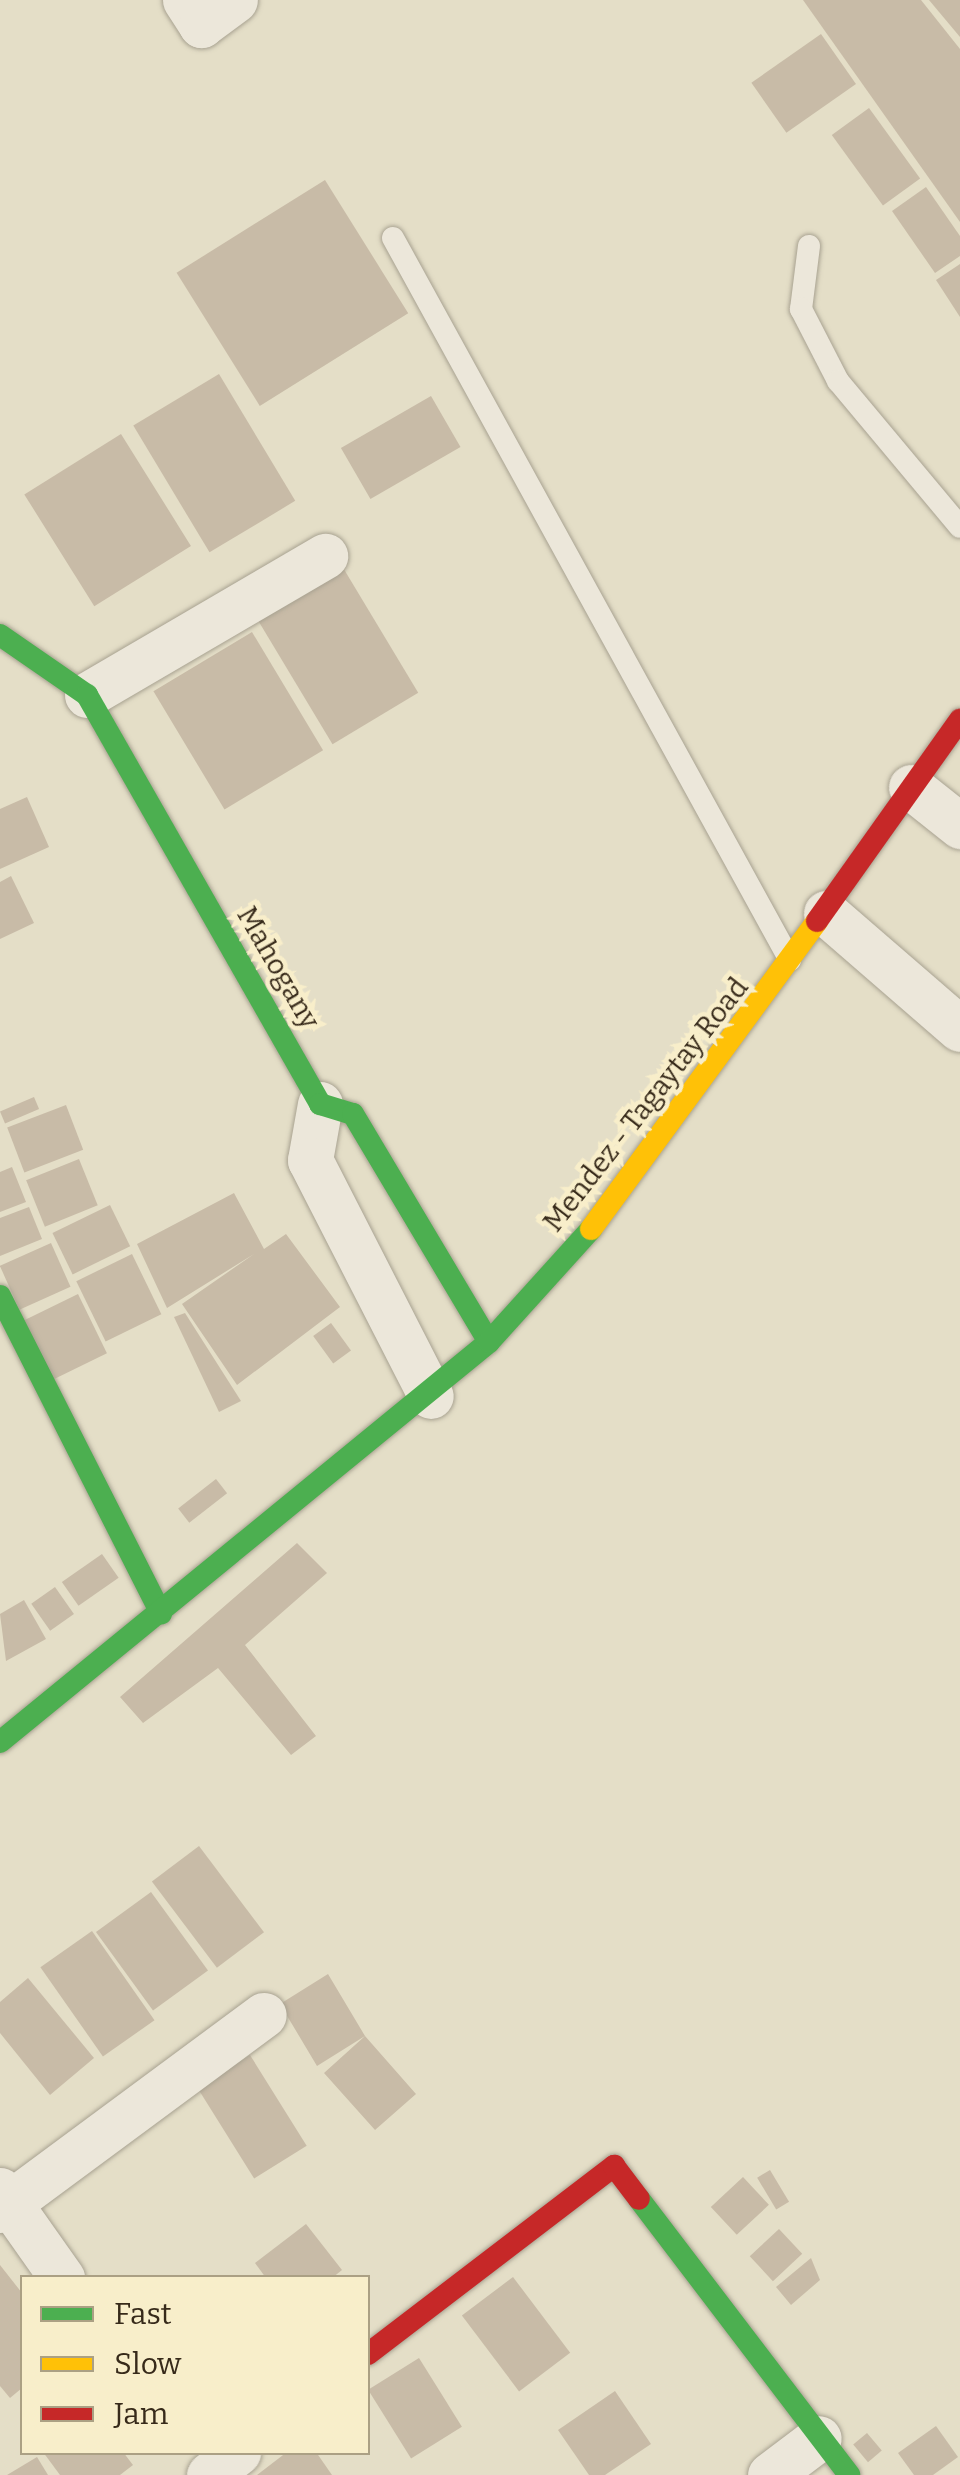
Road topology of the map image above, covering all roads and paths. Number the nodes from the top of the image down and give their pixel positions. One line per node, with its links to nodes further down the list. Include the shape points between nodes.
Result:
1 (186, 0): 2 (street, via 201,25)
2 (235, 0)
3 (393, 238): 13 (lane)
4 (809, 246): 5 (lane, via 801,309 838,381)
5 (960, 527)
6 (325, 556): 8 (street)
7 (0, 635): 8 (street, Mahogany)
8 (87, 694): 15 (street, Mahogany)
9 (960, 720): 10 (street, Mendez - Tagaytay Road)
10 (911, 787): 11 (street); 12 (street, Mendez - Tagaytay Road)
11 (960, 826)
12 (826, 913): 13 (street, Mendez - Tagaytay Road); 14 (street)
13 (792, 963): 19 (street, Mendez - Tagaytay Road, via 625,1191)
14 (960, 1029)
15 (320, 1104): 16 (street, via 353,1114); 17 (street, via 310,1160)
16 (429, 1242): 17 (street); 19 (street)
17 (370, 1277): 20 (street)
18 (0, 1296): 21 (street)
19 (489, 1342): 20 (street, Mendez - Tagaytay Road)
20 (431, 1396): 21 (street, Mendez - Tagaytay Road)
21 (161, 1613): 22 (street, Mendez - Tagaytay Road)
22 (0, 1742)
23 (264, 2015): 24 (street)
24 (3, 2200): 25 (street)
25 (60, 2275)
26 (370, 2352): 27 (street, via 614,2166)
27 (819, 2438): 30 (street); 31 (street)
28 (234, 2455): 29 (street)
29 (209, 2475)
30 (770, 2475)
31 (849, 2475)

